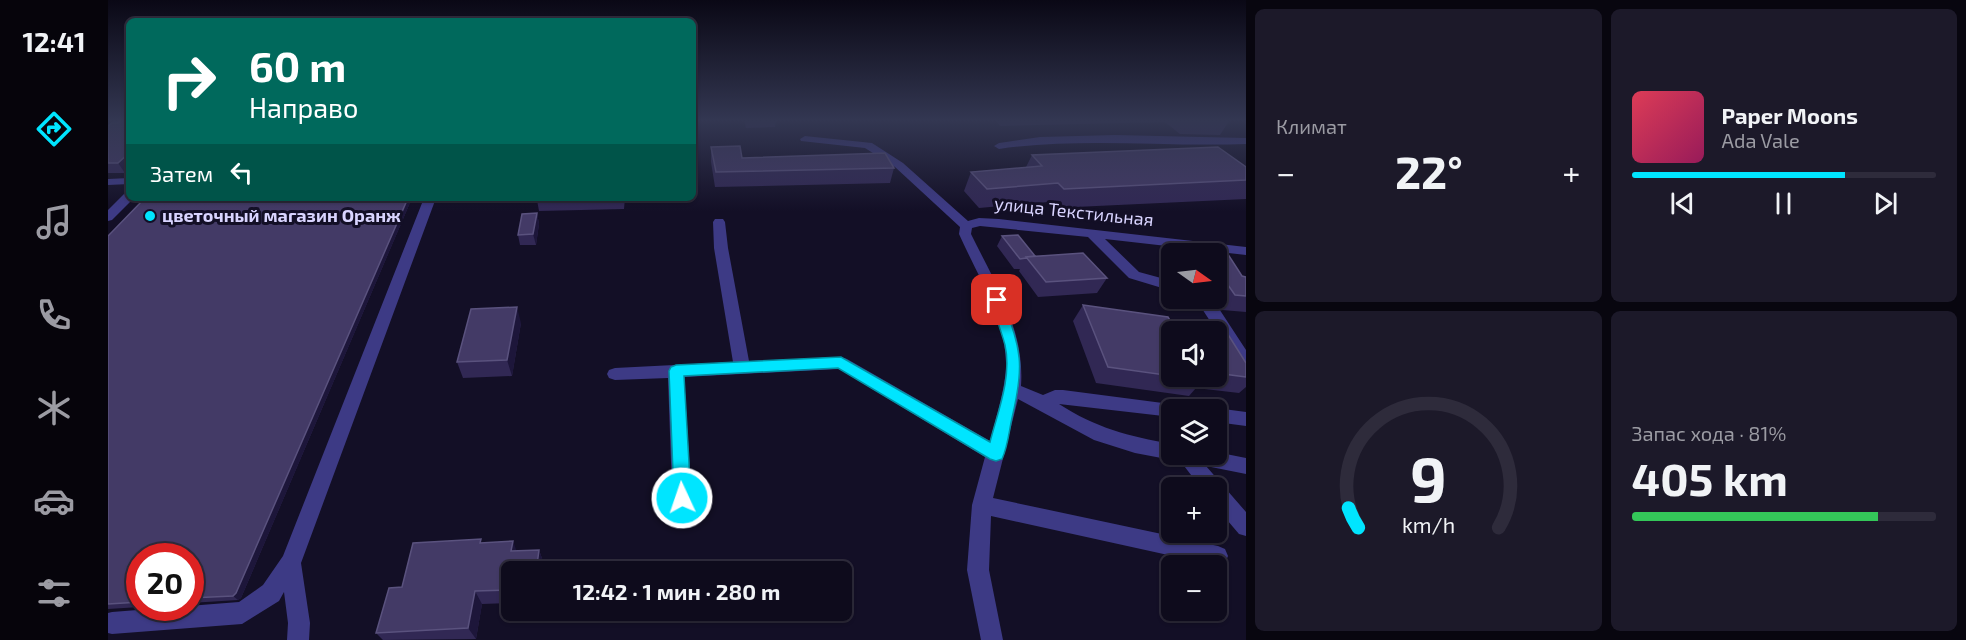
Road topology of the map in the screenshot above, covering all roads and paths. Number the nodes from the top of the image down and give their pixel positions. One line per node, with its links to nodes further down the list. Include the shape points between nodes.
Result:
1 (877, 151): 8 (street, via 899,165)
2 (108, 182): 3 (street)
3 (126, 182)
4 (126, 199): 6 (street)
5 (429, 201): 33 (street)
6 (108, 217)
7 (720, 222): 14 (street)
8 (966, 226): 9 (street, улица Текстильная, via 999,223); 17 (street, via 965,234 1003,314 1012,346)
9 (1092, 234): 10 (street, улица Текстильная); 11 (street, via 1134,276)
10 (1246, 251)
11 (1161, 283)
12 (1211, 309): 13 (street)
13 (1246, 363)
14 (742, 368): 15 (street); 23 (street, via 841,363)
15 (676, 371): 16 (street); 30 (street)
16 (615, 374)
17 (1012, 389): 18 (street); 23 (street)
18 (1044, 403): 19 (street, via 1063,397); 22 (street, via 1100,435)
19 (1161, 409)
20 (1227, 416): 21 (street)
21 (1246, 419)
22 (1161, 450)
23 (996, 454): 28 (street)
24 (1227, 462): 26 (street)
25 (1195, 465): 27 (street)
26 (1246, 466)
27 (1204, 477)
28 (982, 505): 32 (street); 36 (street, via 978,570)
29 (1227, 505): 31 (street)
30 (684, 519)
31 (1246, 527)
32 (1213, 555)
33 (291, 562): 34 (street, via 271,593 242,613); 35 (street)
34 (112, 623)
35 (298, 640)
36 (992, 640)

